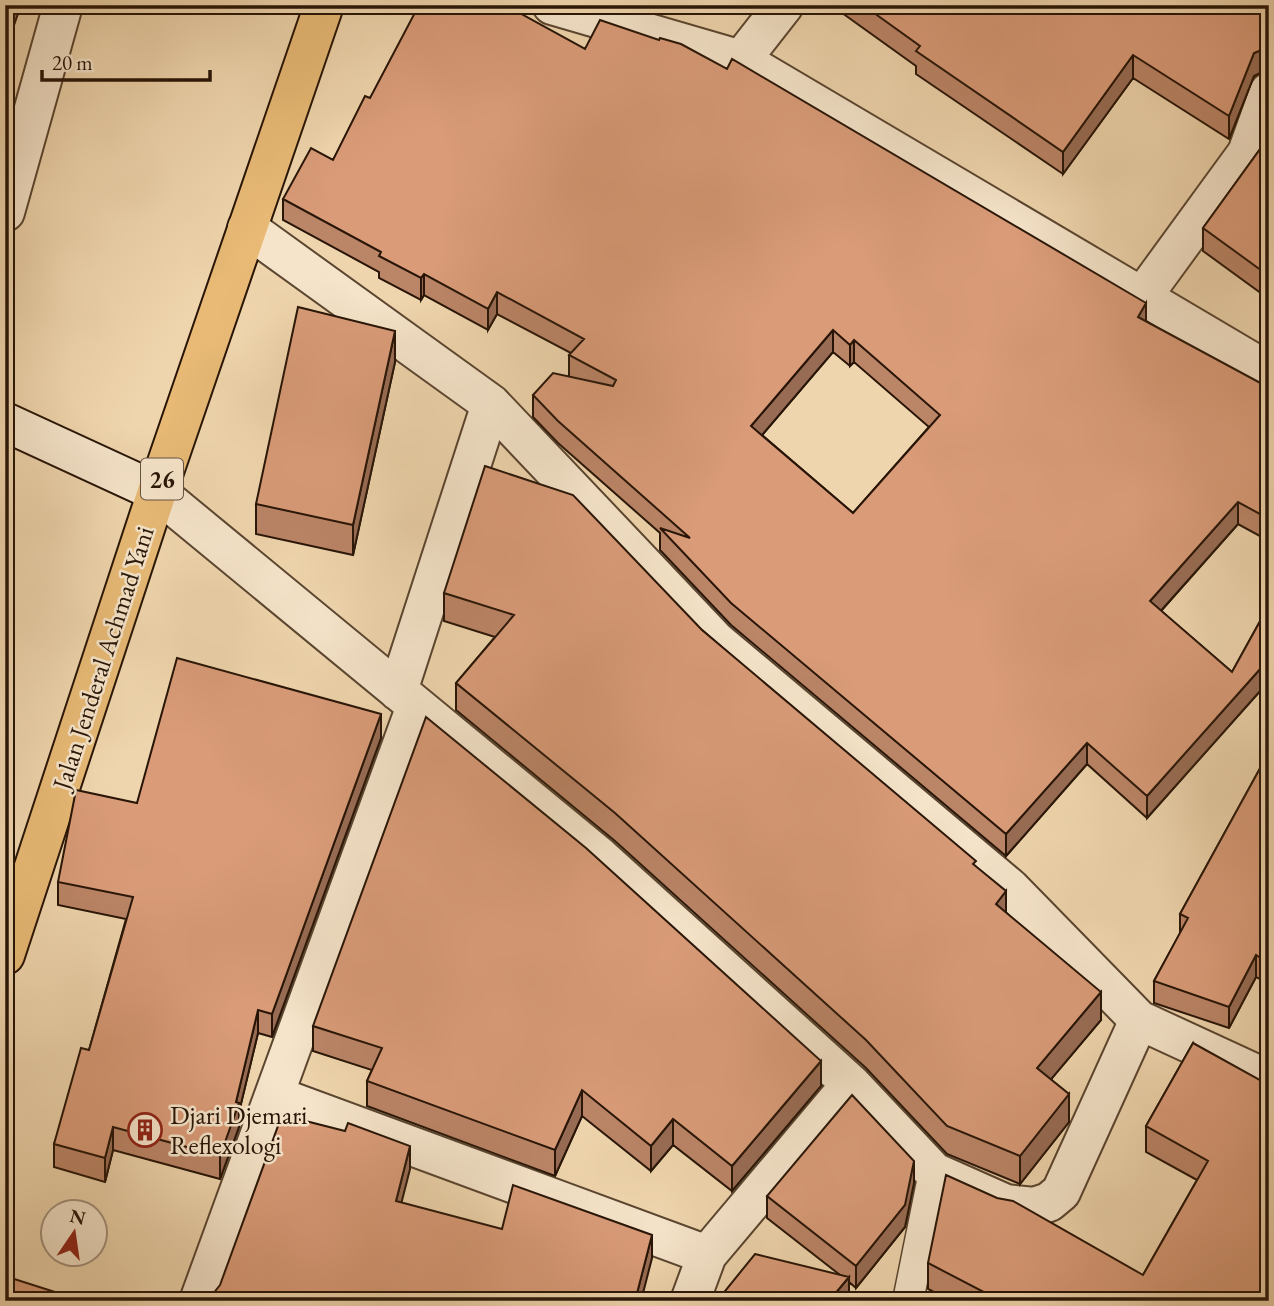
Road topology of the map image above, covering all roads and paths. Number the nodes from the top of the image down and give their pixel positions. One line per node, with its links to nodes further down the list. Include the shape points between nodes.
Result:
1 (63, 5): 7 (street)
2 (324, 5): 8 (highway, Jalan Jenderal Achmad Yani / 26)
3 (552, 5): 5 (street)
4 (784, 5): 5 (street)
5 (741, 60): 9 (street)
6 (1269, 92): 9 (street, via 1247,153)
7 (5, 212)
8 (247, 228): 11 (street); 13 (highway, Jalan Jenderal Achmad Yani / 26)
9 (1142, 297): 10 (street)
10 (1269, 372)
11 (491, 404): 14 (street); 16 (street, via 716,641 1010,888)
12 (5, 422): 13 (street)
13 (157, 492): 14 (street); 15 (highway, Jalan Jenderal Achmad Yani / 26)
14 (407, 699): 18 (street, via 600,857); 19 (street)
15 (5, 954)
16 (1139, 1020): 17 (street); 20 (street, via 1061,1192 1049,1202 1034,1207 1006,1204)
17 (1269, 1080)
18 (850, 1084): 20 (street); 21 (street)
19 (276, 1096): 21 (street); 22 (street)
20 (934, 1172): 24 (lane)
21 (707, 1255): 23 (street)
22 (199, 1301)
23 (690, 1301)
24 (908, 1301)

